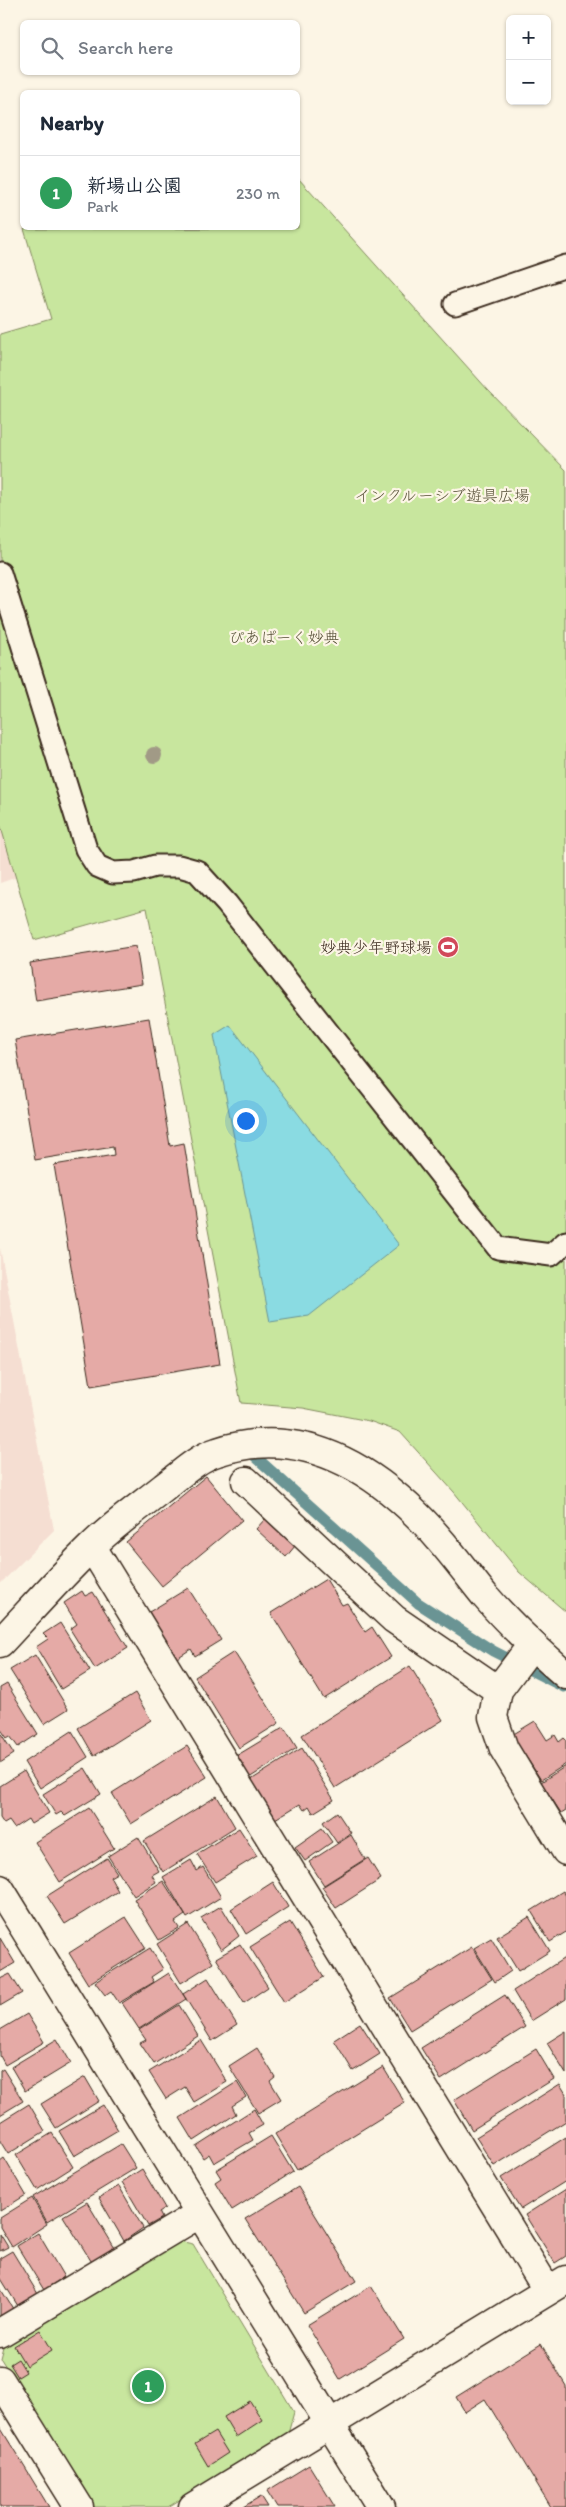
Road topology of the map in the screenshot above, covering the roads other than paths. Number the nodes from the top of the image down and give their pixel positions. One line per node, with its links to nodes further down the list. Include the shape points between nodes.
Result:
1 (566, 266): 2 (lane)
2 (455, 304)
3 (0, 573): 4 (lane, via 86,849 97,866 113,873 155,866 179,866 197,871 227,904 498,1248 551,1255)
4 (566, 1242)
5 (246, 1481): 10 (street, via 394,1619)
6 (92, 1546): 7 (street); 8 (street, via 196,1462 215,1452 267,1443 324,1452 356,1466 386,1485 419,1517); 14 (street)
7 (0, 1643)
8 (531, 1646): 9 (street); 10 (street)
9 (566, 1675)
10 (498, 1690): 11 (street, via 493,1717 504,1749)
11 (566, 1851)
12 (0, 1889): 13 (street)
13 (199, 2214): 15 (street); 17 (street)
14 (557, 2286): 17 (street)
15 (0, 2333)
16 (0, 2380): 18 (street)
17 (330, 2424): 19 (street); 20 (street)
18 (79, 2507)
19 (194, 2507)
20 (381, 2507)

